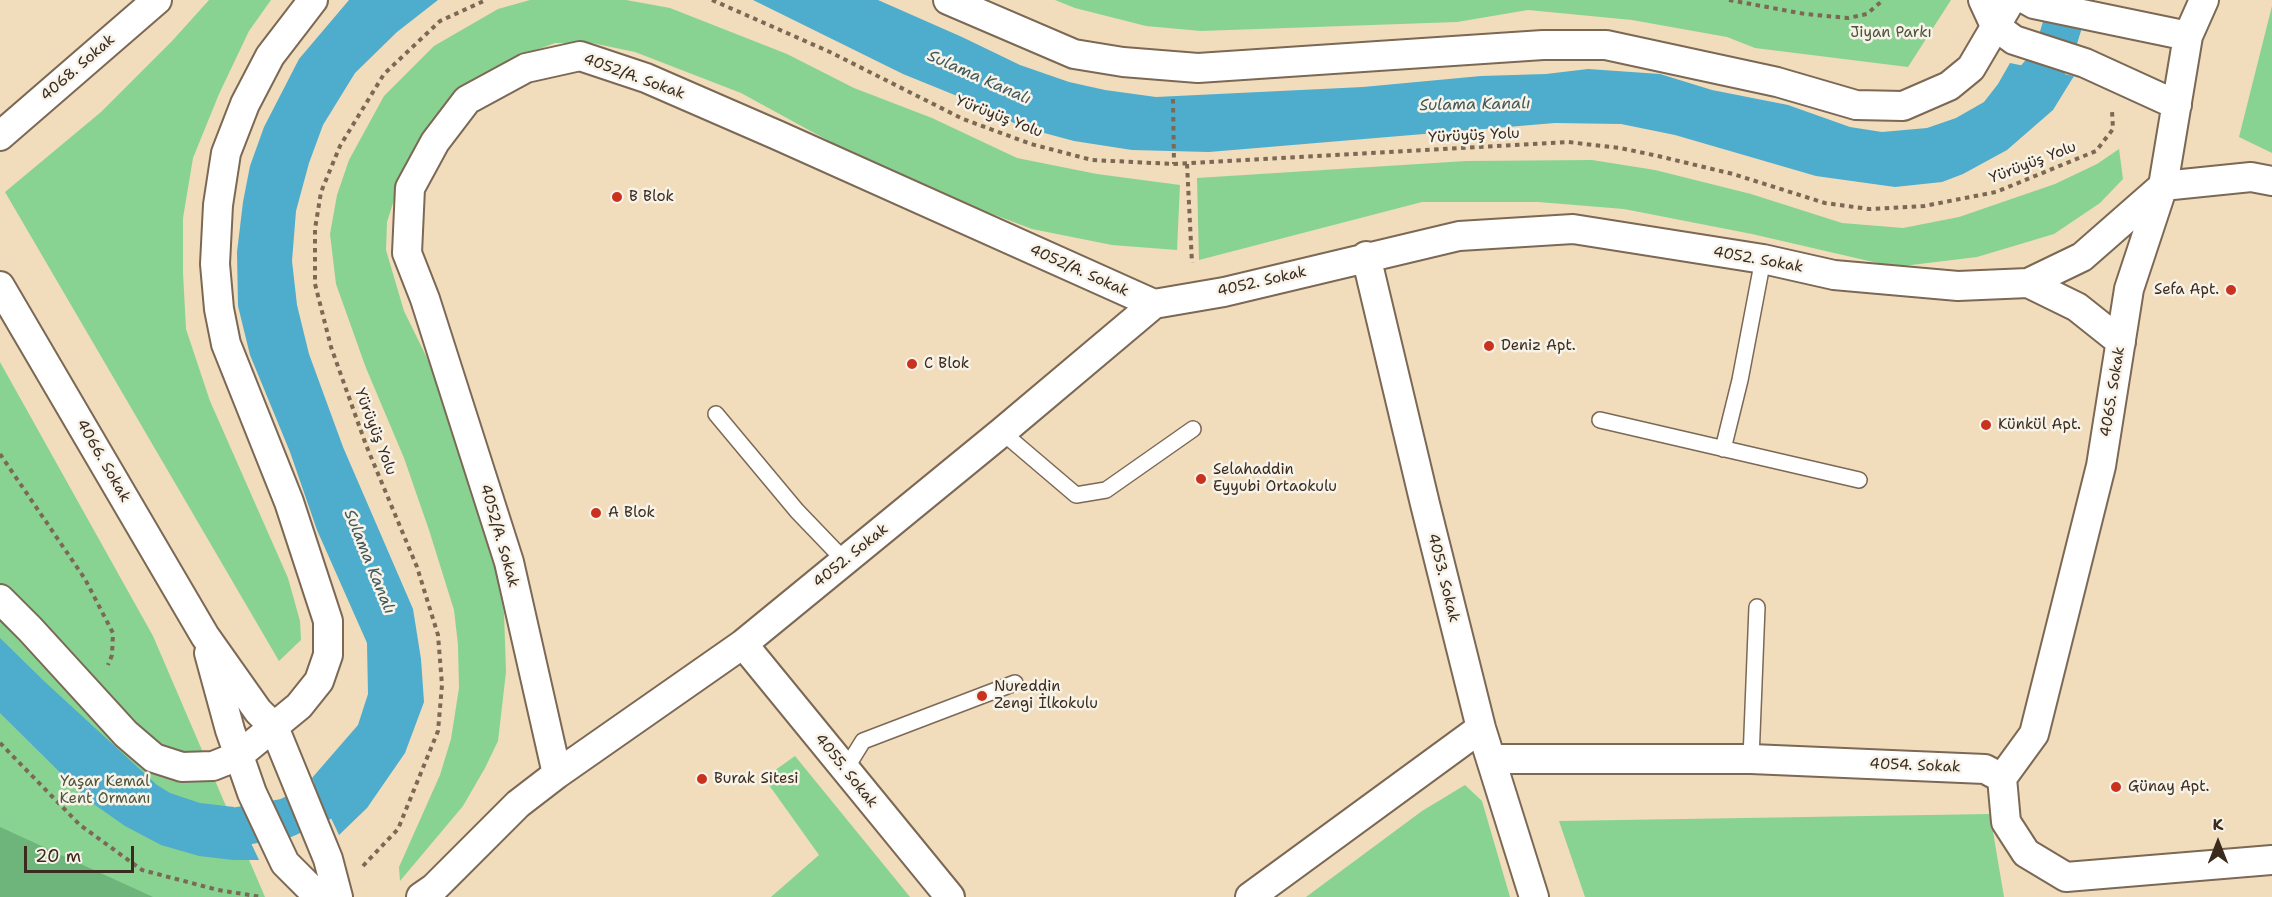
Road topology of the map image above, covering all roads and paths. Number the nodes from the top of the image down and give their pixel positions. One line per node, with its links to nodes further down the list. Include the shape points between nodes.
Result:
1 (157, 0): 17 (street, 4068. Sokak)
2 (313, 0): 43 (street, via 270,56 245,104 226,153 218,205 215,264 226,344 289,502 328,621 328,655 319,681)
3 (486, 0): 53 (path, Yürüyüş Yolu, via 440,21 384,74 339,146 321,192 315,230 315,284 331,347 366,446 424,589 438,635 442,685 438,731 398,829)
4 (712, 0): 18 (path, Yürüyüş Yolu, via 830,52 963,119 1031,144 1092,160)
5 (948, 0): 12 (street, via 1074,54 1123,62 1198,68 1543,45 1606,45 1777,82 1856,105 1903,106 1948,86 1971,68)
6 (1729, 0): 7 (path, via 1848,18 1867,14)
7 (1883, 0)
8 (1983, 0): 12 (street)
9 (2011, 0): 12 (street)
10 (2204, 0): 13 (street, 4065. Sokak)
11 (2036, 3): 13 (street)
12 (1995, 26): 14 (street, via 2014,40)
13 (2188, 36): 16 (street, 4065. Sokak)
14 (2097, 68): 16 (street); 19 (path, Yürüyüş Yolu, via 2113,129 2097,151 1996,192 1924,206 1869,209 1825,203 1701,166 1620,148 1568,142)
15 (1173, 93): 18 (path)
16 (2177, 105): 21 (street, 4065. Sokak)
17 (0, 136)
18 (1174, 164): 19 (path, Yürüyüş Yolu)
19 (1187, 164): 26 (path)
20 (2272, 181): 21 (street, via 2251,177)
21 (2163, 186): 24 (street, 4052. Sokak, via 2082,258); 28 (street, 4065. Sokak, via 2129,288)
22 (1366, 256): 23 (street, 4052. Sokak, via 1459,236 1573,230); 26 (street, 4052. Sokak); 44 (street, 4053. Sokak)
23 (1763, 259): 24 (street, 4052. Sokak, via 1834,274 1958,286); 33 (lane)
24 (2028, 283): 28 (street, via 2077,307)
25 (0, 286): 39 (street, 4066. Sokak)
26 (1194, 297): 27 (street, 4052. Sokak)
27 (1154, 304): 32 (street, 4052. Sokak); 50 (street, 4052/A. Sokak, via 646,78 580,56 526,68 467,100 435,142 410,188 408,253 509,562)
28 (2121, 342): 51 (street, 4065. Sokak, via 2101,466 2034,734)
29 (716, 414): 36 (lane, via 797,511)
30 (1600, 420): 33 (lane)
31 (1193, 429): 32 (lane, via 1106,490 1076,495)
32 (1002, 432): 36 (street, 4052. Sokak)
33 (1723, 449): 35 (lane)
34 (0, 454): 41 (path, via 85,579 113,633)
35 (1859, 480)
36 (845, 561): 40 (street, 4052. Sokak)
37 (0, 599): 46 (street, via 126,734 154,758 182,767 213,766)
38 (1757, 607): 48 (lane)
39 (205, 636): 43 (street, 4066. Sokak, via 258,711); 46 (street, 4066. Sokak)
40 (743, 644): 49 (street, 4055. Sokak); 50 (street, 4052. Sokak)
41 (107, 670)
42 (1015, 683): 49 (lane, via 864,741)
43 (274, 727): 46 (street); 53 (street, 4066. Sokak, via 328,859)
44 (1481, 728): 47 (street, 4053. Sokak); 57 (street)
45 (0, 743): 54 (path, via 80,825 142,870)
46 (238, 756): 53 (street, 4066. Sokak, via 285,863)
47 (1491, 759): 48 (street, 4054. Sokak); 58 (street, 4053. Sokak)
48 (1751, 759): 51 (street, 4054. Sokak, via 1985,768)
49 (845, 770): 56 (street, 4055. Sokak)
50 (557, 774): 55 (street, 4052. Sokak, via 518,804)
51 (2002, 778): 52 (street, via 2006,822 2026,853 2066,877)
52 (2272, 860)
53 (331, 896)
54 (262, 897)
55 (421, 897)
56 (950, 897)
57 (1250, 897)
58 (1534, 897)

